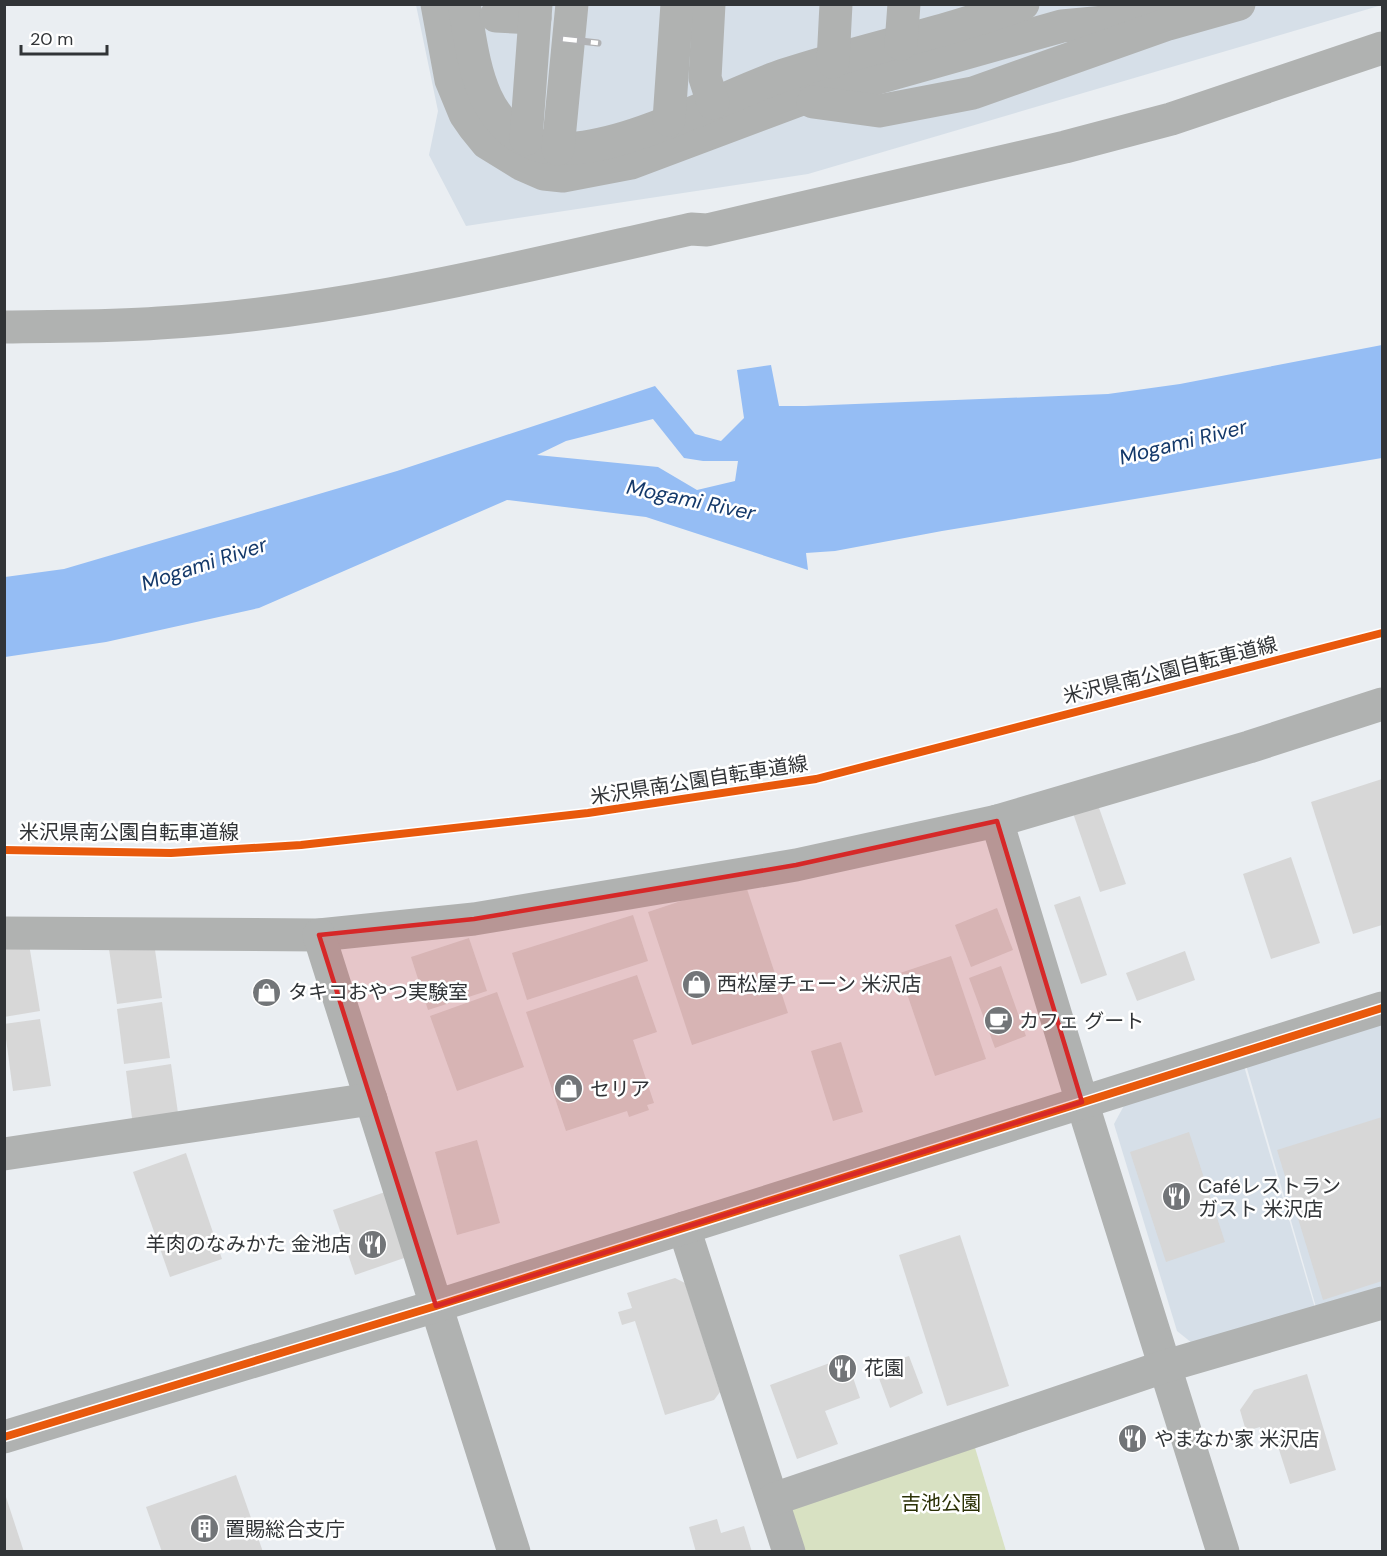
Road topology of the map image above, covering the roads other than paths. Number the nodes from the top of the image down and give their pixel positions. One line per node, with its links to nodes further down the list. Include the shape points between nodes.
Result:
1 (437, 4): 22 (street, via 451,80 465,114 487,143 504,156 544,174 563,176 631,163)
2 (448, 4): 18 (street, via 460,77 472,110 496,138 549,164 568,164 629,151 792,87 1059,16)
3 (464, 4): 24 (street, via 482,89 495,114)
4 (572, 4): 25 (street)
5 (593, 4): 25 (street)
6 (677, 4): 23 (street)
7 (694, 4): 23 (street)
8 (709, 4): 23 (street, via 705,78)
9 (904, 4): 19 (street)
10 (967, 4): 11 (street)
11 (979, 4)
12 (1023, 4): 19 (street)
13 (1195, 4): 18 (street)
14 (1238, 5): 22 (street, via 1168,24 973,93 879,111)
15 (536, 11): 17 (street); 24 (street)
16 (842, 13): 21 (street)
17 (496, 16)
18 (1137, 19): 22 (street, via 1062,26)
19 (918, 27): 21 (street)
20 (1383, 48): 26 (street, via 1171,118 1065,147 707,230 691,230 437,285 283,310 160,323)
21 (833, 62): 23 (street, via 784,75)
22 (799, 100)
23 (690, 112): 25 (street, via 625,138)
24 (526, 138): 25 (street, via 537,145)
25 (569, 148)
26 (4, 327)
27 (1383, 704): 28 (street)
28 (997, 821): 30 (street, via 773,869 474,919); 33 (street)
29 (4, 933): 30 (street)
30 (319, 935): 32 (street)
31 (1383, 1008): 33 (street)
32 (371, 1099): 34 (street); 37 (street)
33 (1082, 1102): 35 (street); 38 (street)
34 (4, 1154)
35 (684, 1228): 37 (street); 40 (street)
36 (1383, 1303): 38 (street)
37 (436, 1305): 39 (street); 41 (street)
38 (1166, 1366): 40 (street); 43 (street)
39 (4, 1437)
40 (774, 1499): 42 (street)
41 (514, 1551)
42 (789, 1551)
43 (1223, 1551)

